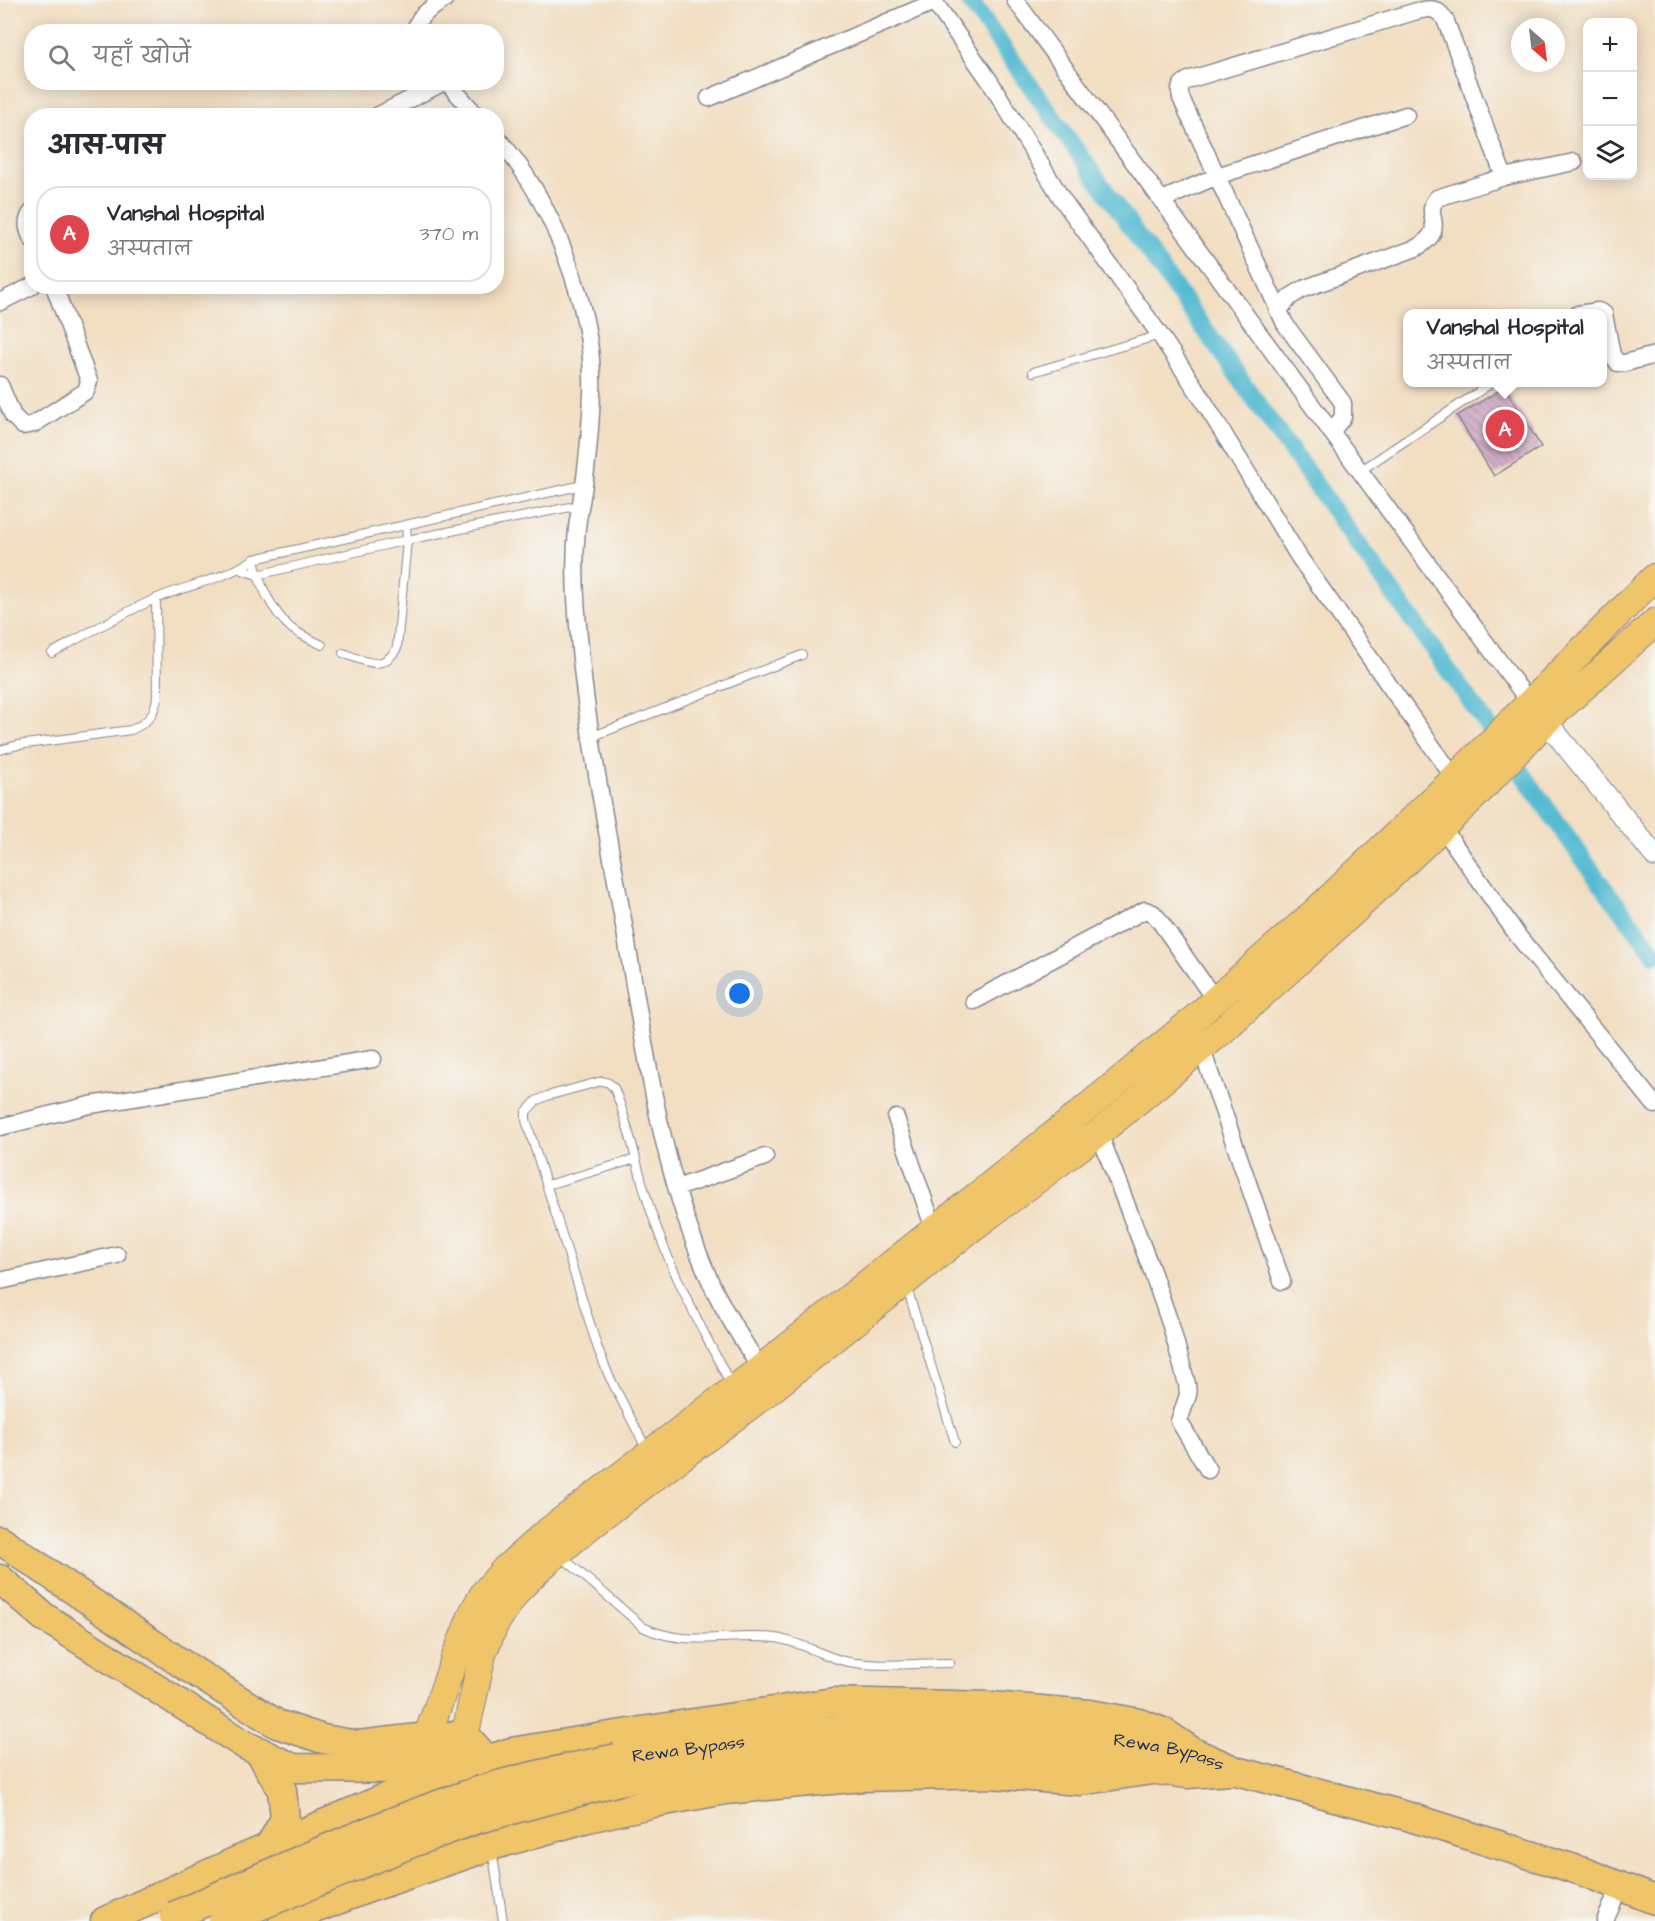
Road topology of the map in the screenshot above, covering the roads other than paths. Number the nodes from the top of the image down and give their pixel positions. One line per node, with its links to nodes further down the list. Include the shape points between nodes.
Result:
1 (444, 0): 4 (street)
2 (1016, 0): 15 (street)
3 (933, 1): 7 (street); 21 (street, via 989,80 1062,199)
4 (417, 24)
5 (430, 90): 8 (street)
6 (453, 90): 9 (street)
7 (709, 98)
8 (393, 108)
9 (470, 108)
10 (1406, 115): 13 (street)
11 (504, 146): 28 (street, via 537,191 576,285 590,344 592,389)
12 (1574, 162): 14 (street)
13 (1216, 176): 14 (street, via 1181,98 1179,88 1184,82 1429,8 1436,9 1445,19); 15 (street); 19 (street)
14 (1504, 177): 19 (street, via 1437,198 1432,209 1432,237 1416,248 1311,285 1290,297)
15 (1162, 200): 26 (street)
16 (24, 290): 18 (street)
17 (57, 294): 24 (street, via 89,381 86,391 23,426 13,416)
18 (0, 302)
19 (1278, 311): 26 (street, via 1343,403 1343,417)
20 (1607, 329): 22 (street, via 1612,355 1618,363)
21 (1160, 335): 23 (lane); 45 (street, via 1299,556)
22 (1655, 355)
23 (1033, 372)
24 (0, 385)
25 (1486, 387): 27 (lane)
26 (1331, 432): 27 (street)
27 (1360, 471): 42 (street)
28 (583, 485): 29 (street); 30 (lane)
29 (580, 505): 31 (lane); 43 (street, via 575,576)
30 (406, 525): 31 (lane); 32 (lane)
31 (407, 540): 34 (lane); 40 (lane, via 397,648 388,660 380,663)
32 (254, 559): 33 (lane); 34 (lane)
33 (240, 569): 34 (lane); 36 (lane)
34 (257, 575): 38 (lane, via 290,627)
35 (1655, 577): 42 (main road)
36 (156, 599): 39 (lane); 44 (lane, via 157,698 150,719 131,730)
37 (1655, 622): 42 (main road)
38 (322, 645)
39 (52, 653)
40 (343, 653)
41 (802, 655): 43 (lane)
42 (1530, 721): 45 (main road); 47 (street)
43 (591, 737): 59 (street, via 660,1128)
44 (0, 750)
45 (1464, 783): 46 (main road); 48 (main road)
46 (1442, 827): 50 (main road, via 1351,914); 52 (street, via 1518,936)
47 (1655, 856)
48 (1215, 1000): 49 (street, via 1159,920 1145,910); 50 (main road)
49 (974, 1001)
50 (1194, 1036): 55 (main road); 60 (main road, via 1068,1123); 63 (street)
51 (373, 1059): 54 (street, via 90,1105)
52 (1655, 1105)
53 (896, 1118): 60 (street)
54 (0, 1127)
55 (1099, 1133): 64 (main road); 69 (street, via 1152,1271 1187,1384 1188,1395 1179,1421)
56 (765, 1157): 59 (street)
57 (636, 1159): 58 (lane); 58 (lane, via 617,1095 609,1083 602,1081 547,1096 526,1112); 66 (lane, via 672,1269)
58 (547, 1185): 68 (lane, via 598,1349)
59 (677, 1188): 65 (street, via 712,1287)
60 (934, 1228): 65 (main road)
61 (117, 1255): 62 (street)
62 (0, 1281)
63 (1282, 1281)
64 (905, 1282): 65 (main road); 67 (lane)
65 (766, 1379): 66 (main road); 71 (main road, via 668,1465)
66 (734, 1390): 68 (main road)
67 (955, 1442)
68 (650, 1455): 71 (main road)
69 (1208, 1470)
70 (0, 1540): 75 (highway, via 277,1724 358,1745)
71 (550, 1544): 73 (lane, via 643,1627 656,1634 777,1638 848,1661); 74 (main road, via 495,1624 483,1652); 75 (main road, via 505,1569 484,1593 453,1663)
72 (0, 1579): 77 (highway, via 44,1617)
73 (950, 1663)
74 (465, 1735): 75 (highway); 79 (highway); 82 (main road)
75 (427, 1737): 82 (main road)
76 (1070, 1747): 78 (highway, Rewa Bypass, via 1128,1741); 80 (highway, Rewa Bypass); 88 (highway, Rewa Bypass, bridge, via 984,1728 908,1726 821,1731 617,1758 468,1794 346,1839); 89 (highway, Rewa Bypass, bridge, via 812,1755 619,1781 474,1820)
77 (259, 1751): 82 (highway, via 293,1768); 84 (highway, via 282,1790 285,1819)
78 (1193, 1752): 79 (highway, via 1165,1732 1090,1714 992,1706 833,1702 511,1752); 81 (highway, Rewa Bypass)
79 (488, 1760): 82 (highway); 83 (highway)
80 (1158, 1769): 81 (highway, Rewa Bypass, via 1187,1773); 83 (highway, via 1080,1781 991,1774 887,1776 726,1790 584,1819)
81 (1236, 1771): 85 (highway, Rewa Bypass, via 1407,1816)
82 (421, 1773): 83 (highway); 84 (highway)
83 (491, 1846): 90 (highway); 91 (lane)
84 (268, 1847): 87 (highway)
85 (1620, 1886): 86 (highway, Rewa Bypass); 92 (street)
86 (1655, 1900)
87 (105, 1921)
88 (163, 1921)
89 (224, 1921)
90 (283, 1921)
91 (503, 1921)
92 (1605, 1921)

